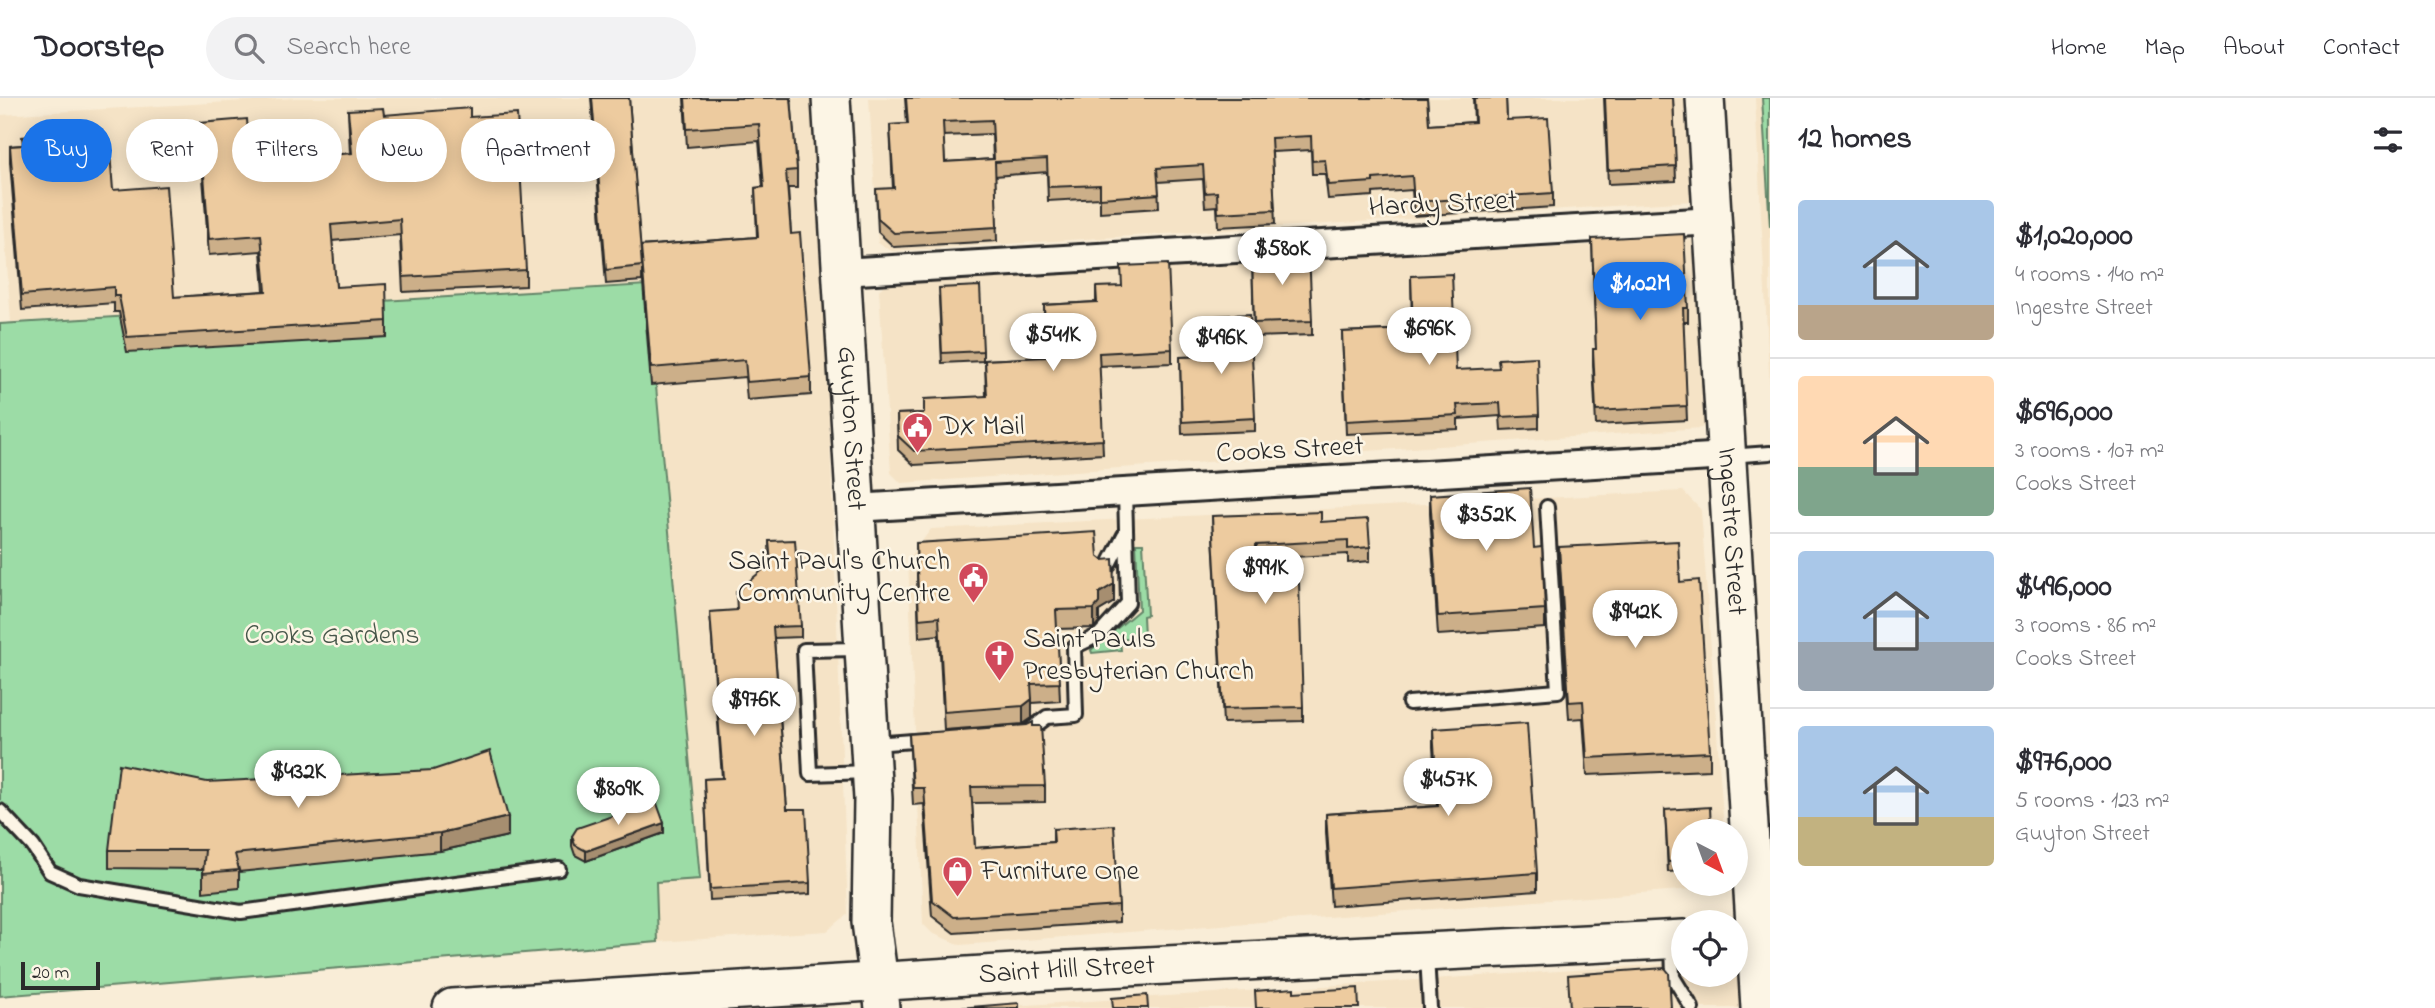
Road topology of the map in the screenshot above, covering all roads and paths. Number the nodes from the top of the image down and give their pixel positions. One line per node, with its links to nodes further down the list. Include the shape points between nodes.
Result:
1 (831, 98): 4 (main road, Guyton Street)
2 (1705, 98): 3 (main road, Ingestre Street)
3 (1714, 221): 4 (street, Hardy Street); 6 (main road, Ingestre Street)
4 (841, 272): 8 (main road, Guyton Street)
5 (1770, 453): 6 (lane)
6 (1728, 456): 7 (street, Cooks Street); 19 (main road, Ingestre Street)
7 (1125, 492): 8 (street, Cooks Street); 10 (lane)
8 (855, 508): 12 (main road, Guyton Street)
9 (1547, 508): 13 (lane, via 1559,691)
10 (1125, 532): 11 (lane); 14 (lane, via 1128,603 1100,635 1074,647 1076,715 1047,717 1027,733)
11 (1106, 570)
12 (864, 649): 16 (main road, Guyton Street); 16 (lane, via 804,650 810,774)
13 (1409, 703)
14 (1013, 734)
15 (945, 739): 16 (lane)
16 (871, 758): 23 (main road, Guyton Street, via 871,922)
17 (0, 811): 18 (lane, via 50,872 79,885 241,912)
18 (559, 869)
19 (1754, 936): 28 (main road, Ingestre Street)
20 (1671, 939): 21 (main road, Saint Hill Street)
21 (1427, 950): 23 (main road, Saint Hill Street); 26 (lane)
22 (1680, 987): 27 (lane)
23 (880, 995): 24 (main road, Saint Hill Street)
24 (693, 1000): 25 (main road, Saint Hill Street)
25 (452, 1008)
26 (1430, 1008)
27 (1692, 1008)
28 (1759, 1008)

